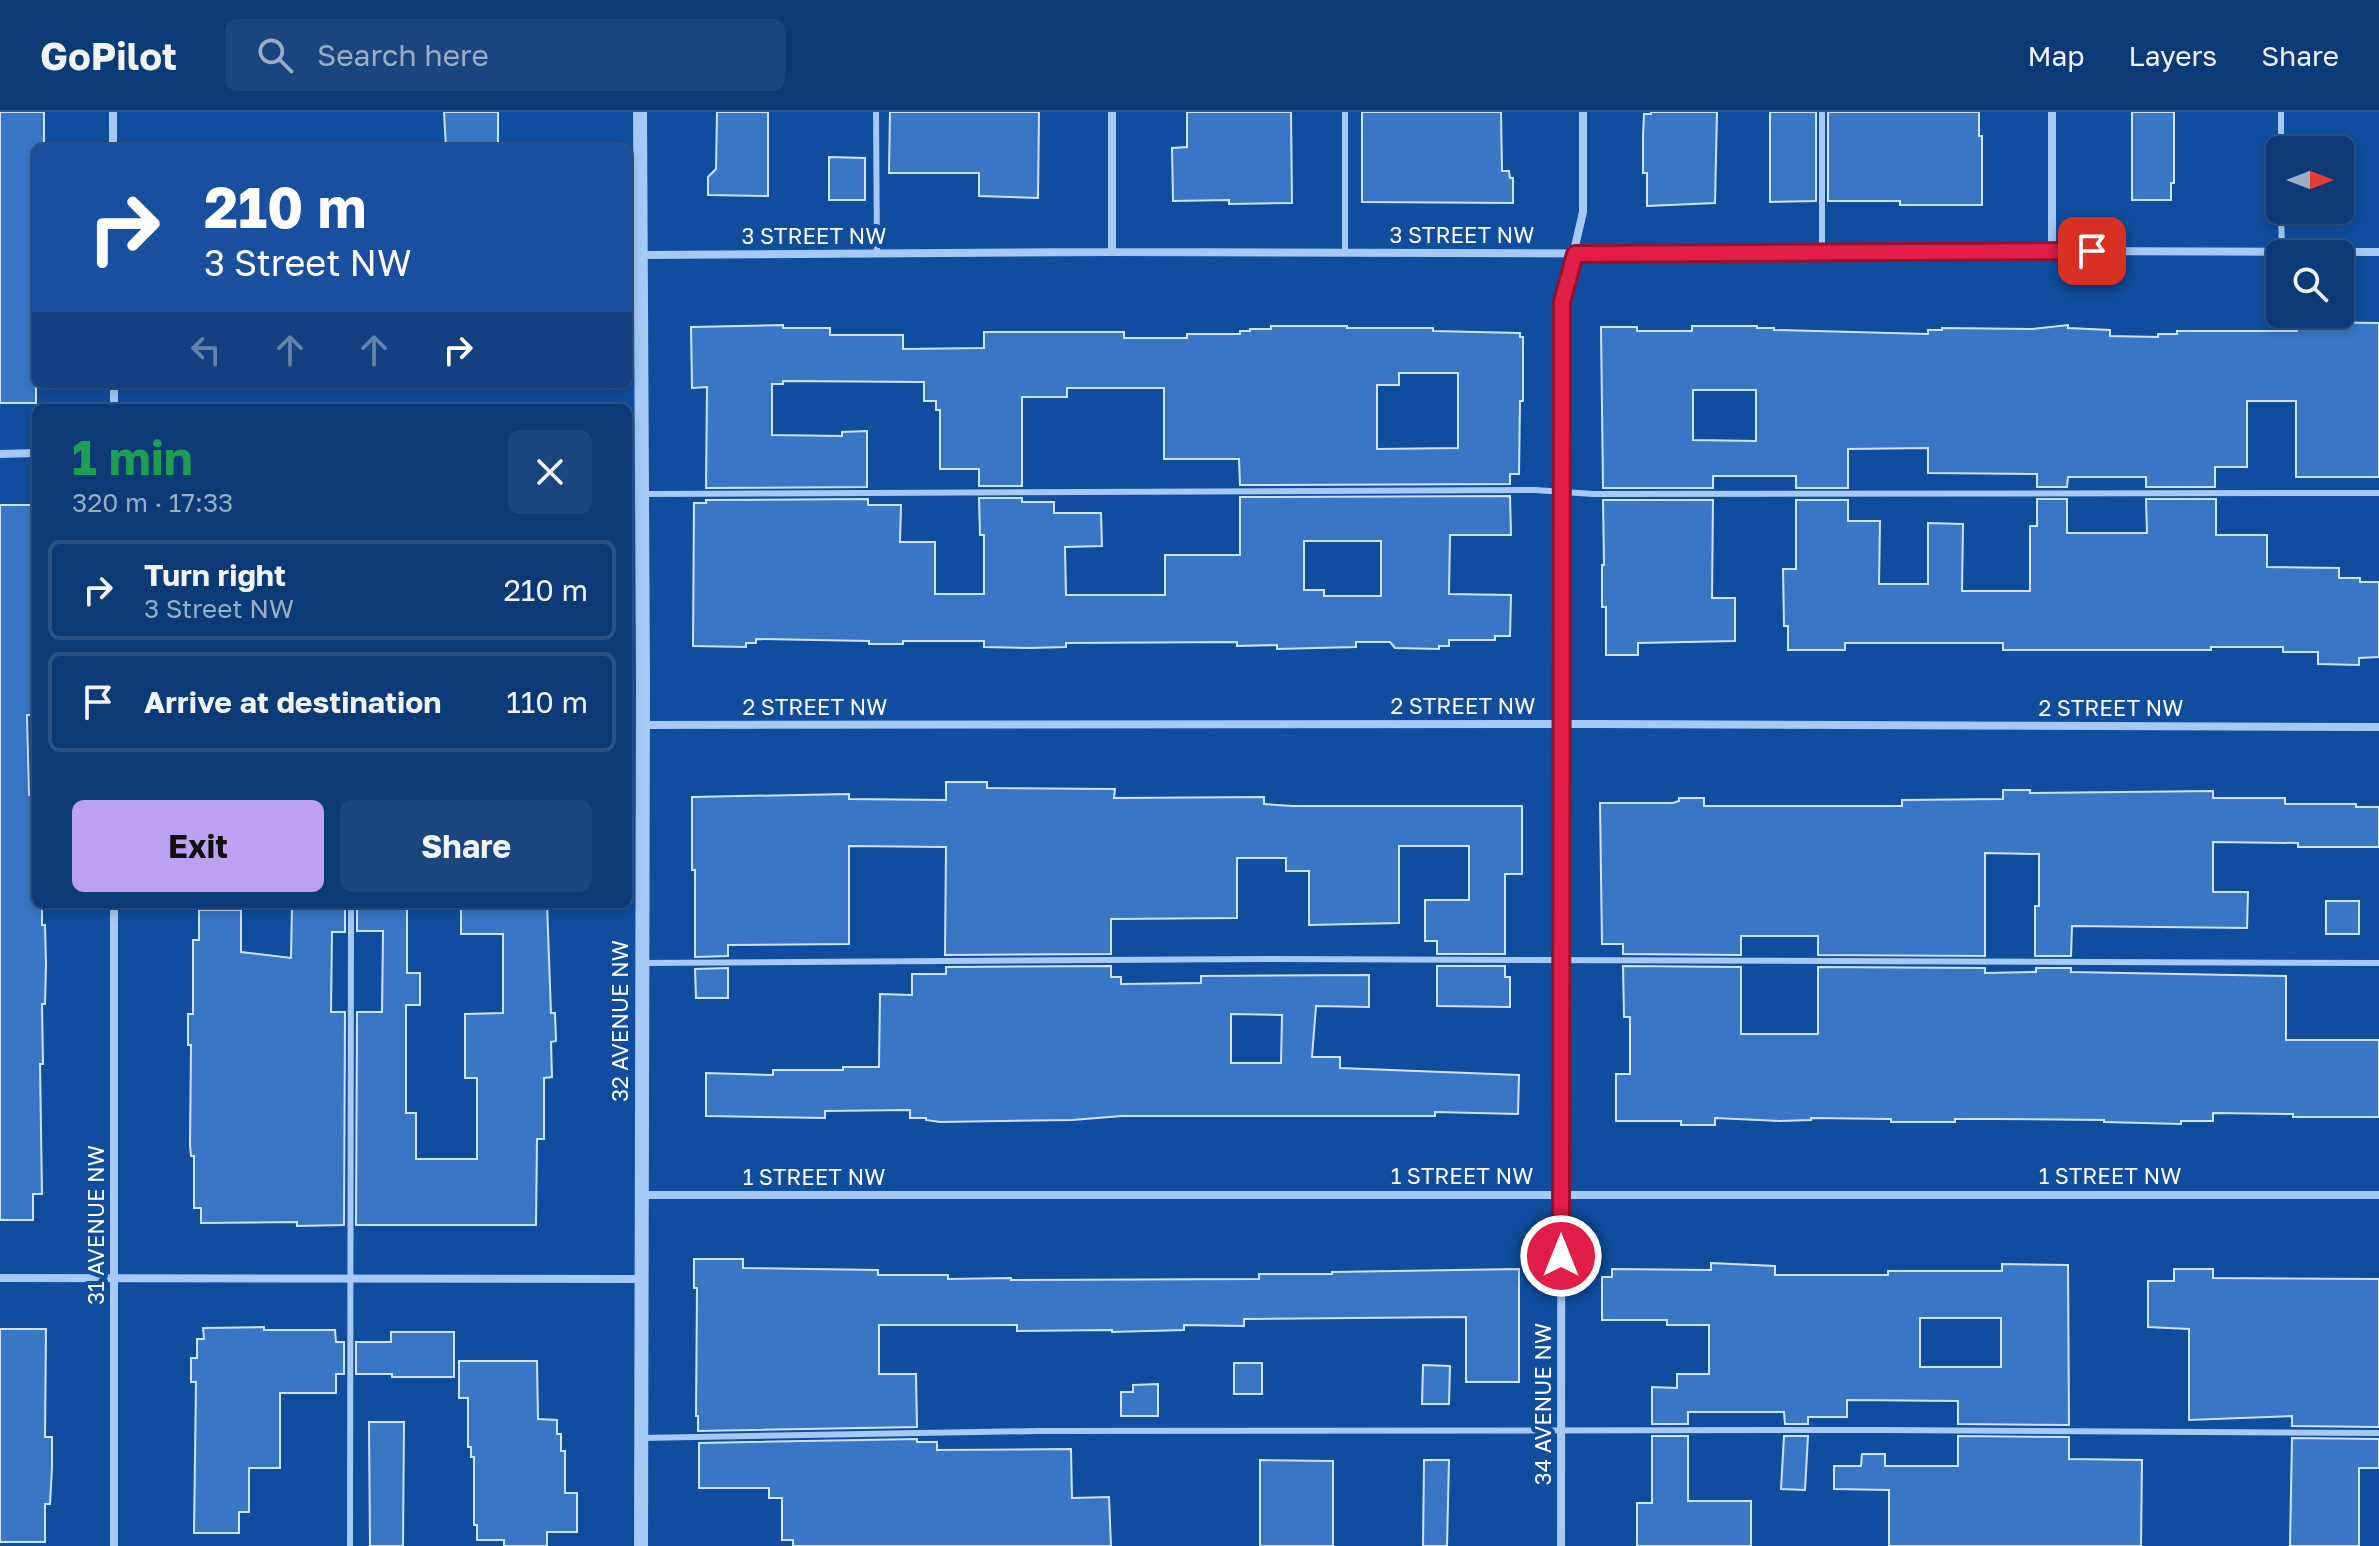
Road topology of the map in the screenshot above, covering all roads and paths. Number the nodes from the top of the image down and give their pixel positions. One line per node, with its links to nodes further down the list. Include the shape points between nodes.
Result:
1 (113, 112): 11 (street)
2 (640, 112): 21 (street, 32 AVENUE NW)
3 (876, 112): 18 (lane)
4 (1112, 112): 13 (street)
5 (1345, 112): 14 (lane)
6 (1583, 112): 19 (street, 34 AVENUE NW, via 1583,212)
7 (1822, 112): 20 (lane)
8 (2052, 112): 12 (street)
9 (2281, 112): 10 (lane)
10 (2281, 136)
11 (113, 144)
12 (2052, 251): 15 (street, 3 STREET NW); 20 (street, 3 STREET NW)
13 (1112, 252): 14 (street, 3 STREET NW); 18 (street, 3 STREET NW)
14 (1345, 252): 19 (street, 3 STREET NW)
15 (2266, 252)
16 (2354, 252): 17 (street, 3 STREET NW)
17 (2379, 252)
18 (877, 254): 21 (street, 3 STREET NW)
19 (1575, 254): 20 (street, 3 STREET NW); 25 (street, 34 AVENUE NW, via 1562,302)
20 (1822, 254)
21 (634, 256): 22 (street, 32 AVENUE NW)
22 (635, 452): 27 (street, 32 AVENUE NW)
23 (32, 453): 24 (street)
24 (0, 454)
25 (1562, 492): 26 (lane); 27 (lane); 28 (street, 34 AVENUE NW)
26 (2379, 493)
27 (642, 494): 29 (street, 32 AVENUE NW)
28 (1562, 724): 29 (street, 2 STREET NW); 30 (street, 2 STREET NW); 33 (street, 34 AVENUE NW)
29 (642, 725): 34 (street, 32 AVENUE NW)
30 (2379, 727)
31 (114, 908): 40 (street, 31 AVENUE NW)
32 (351, 908): 41 (lane)
33 (1562, 961): 34 (lane); 35 (lane); 36 (street, 34 AVENUE NW)
34 (642, 963): 37 (street, 32 AVENUE NW)
35 (2379, 963)
36 (1561, 1194): 37 (street, 1 STREET NW); 38 (street, 1 STREET NW); 43 (street, 34 AVENUE NW)
37 (641, 1195): 42 (street, 32 AVENUE NW)
38 (2379, 1195)
39 (0, 1278): 40 (street)
40 (114, 1278): 41 (street); 46 (street, 31 AVENUE NW)
41 (351, 1279): 42 (street); 47 (lane)
42 (641, 1279): 45 (street, 32 AVENUE NW)
43 (1561, 1431): 44 (lane); 45 (lane); 49 (street, 34 AVENUE NW)
44 (2379, 1433)
45 (641, 1438): 48 (street, 32 AVENUE NW)
46 (114, 1546)
47 (350, 1546)
48 (641, 1546)
49 (1561, 1546)

